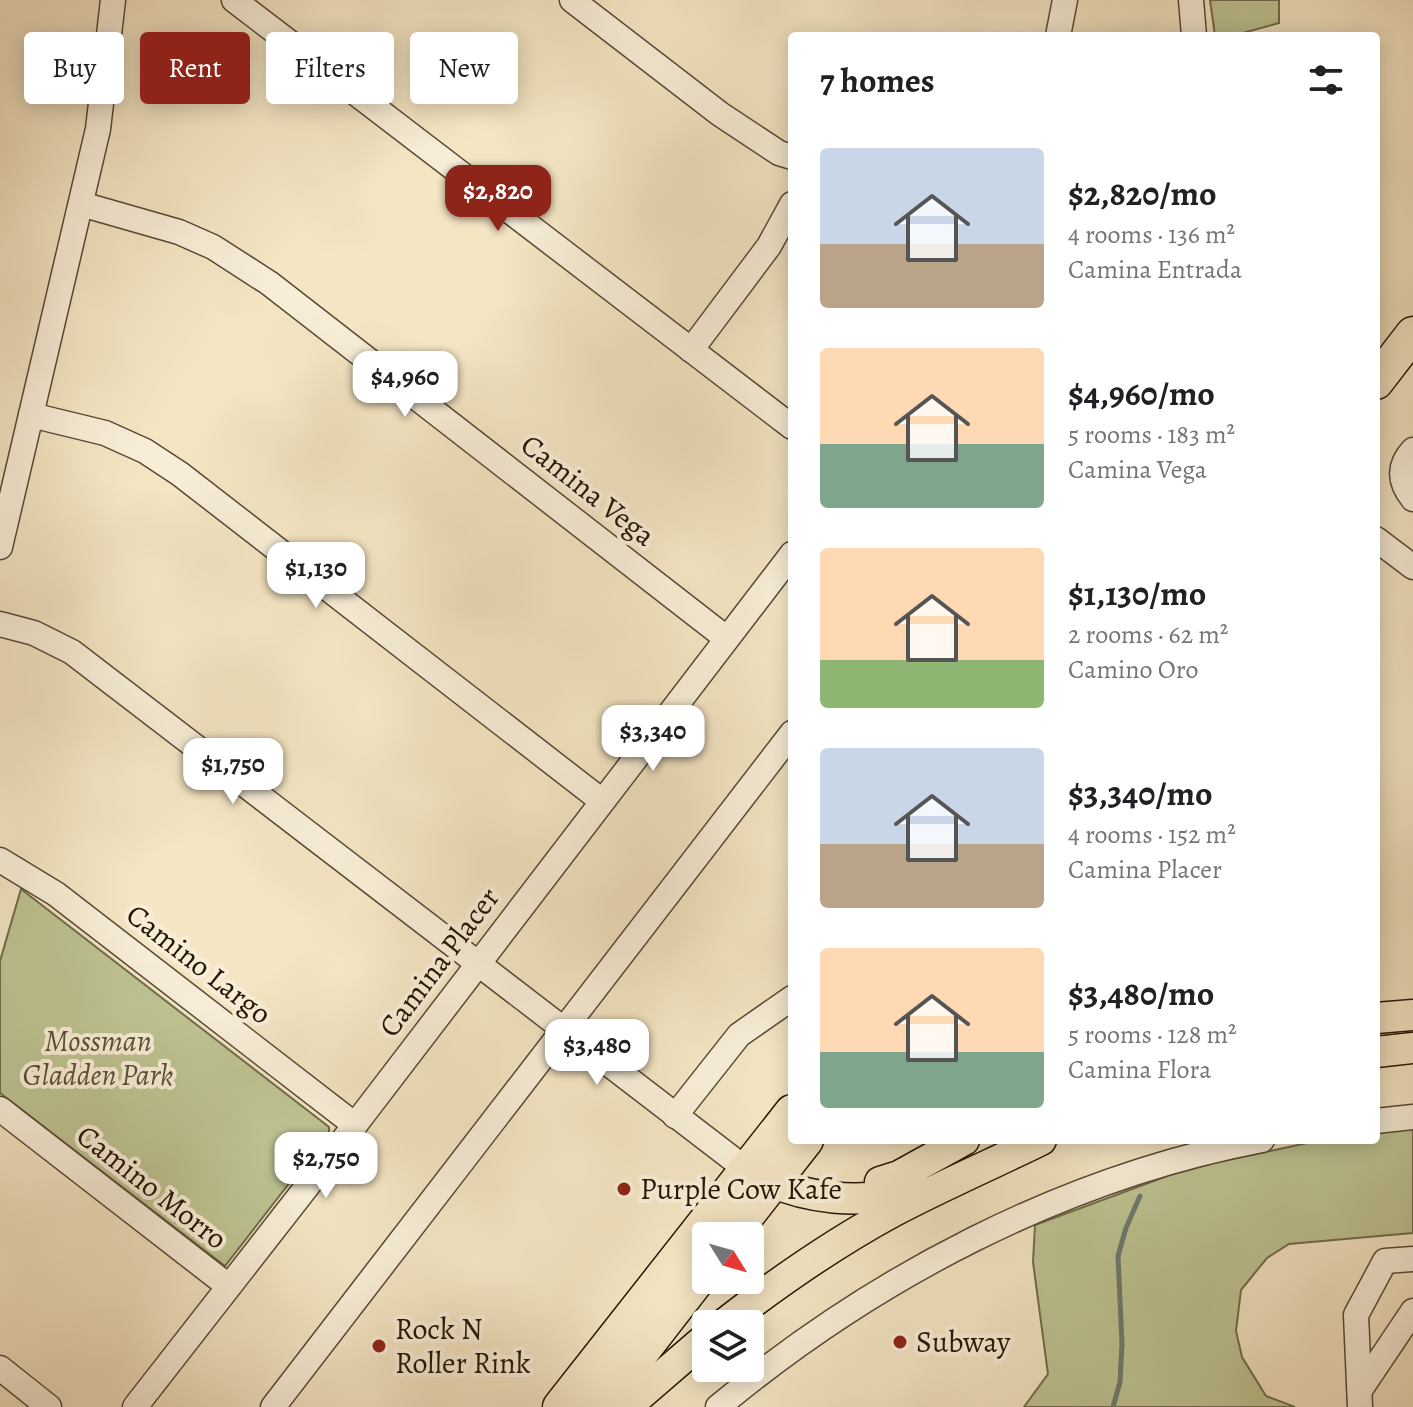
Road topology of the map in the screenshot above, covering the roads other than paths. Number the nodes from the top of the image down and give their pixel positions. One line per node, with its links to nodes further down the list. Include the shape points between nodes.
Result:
1 (113, 0): 9 (street, via 101,113)
2 (234, 0): 12 (street)
3 (572, 0): 8 (street, via 720,114)
4 (1065, 0): 6 (street)
5 (1191, 0): 7 (street)
6 (1059, 32)
7 (1194, 32)
8 (788, 156)
9 (81, 204): 14 (street); 23 (street, Camina Vega, via 179,232 269,283)
10 (788, 211): 12 (street, via 769,246)
11 (1413, 334): 13 (highway)
12 (691, 350): 15 (street)
13 (1380, 377)
14 (31, 415): 19 (street); 25 (street, via 105,433 180,474)
15 (788, 424)
16 (1413, 450): 17 (street, via 1402,463 1401,478)
17 (1413, 499)
18 (1380, 542): 21 (street)
19 (0, 547)
20 (788, 559): 23 (street, Camina Placer)
21 (1413, 567)
22 (0, 624): 27 (street, via 72,652)
23 (726, 638): 25 (street, Camina Placer)
24 (788, 738): 31 (street)
25 (602, 801): 27 (street, Camina Placer)
26 (0, 860): 39 (street, Camino Largo, via 56,894)
27 (478, 963): 31 (street); 39 (street, Camina Placer)
28 (788, 1001): 35 (street, via 739,1035)
29 (1413, 1015): 30 (main road)
30 (1380, 1018)
31 (564, 1031): 35 (street); 58 (street)
32 (1413, 1048): 33 (main road)
33 (1380, 1052)
34 (0, 1109): 49 (street, Camino Morro)
35 (675, 1116): 45 (street)
36 (1413, 1117): 38 (street)
37 (788, 1120): 45 (highway)
38 (1380, 1121)
39 (355, 1125): 49 (street, Camina Placer)
40 (801, 1144): 45 (highway)
41 (957, 1144): 46 (main road, via 899,1176)
42 (1023, 1144): 46 (main road, via 900,1194)
43 (1033, 1144): 51 (main road, via 852,1235)
44 (1245, 1144): 62 (street, via 1120,1180 990,1233 844,1313)
45 (760, 1177): 46 (main road, via 787,1189); 47 (highway); 59 (highway)
46 (843, 1197)
47 (738, 1222)
48 (1413, 1259): 55 (street, via 1385,1261 1356,1315)
49 (227, 1285): 57 (street, Camina Placer)
50 (692, 1287): 60 (highway)
51 (743, 1310)
52 (1413, 1311): 55 (street)
53 (692, 1350): 61 (main road)
54 (0, 1368): 56 (street)
55 (1360, 1399)
56 (49, 1407)
57 (135, 1407)
58 (273, 1407)
59 (560, 1407)
60 (599, 1407)
61 (626, 1407)
62 (718, 1407)

